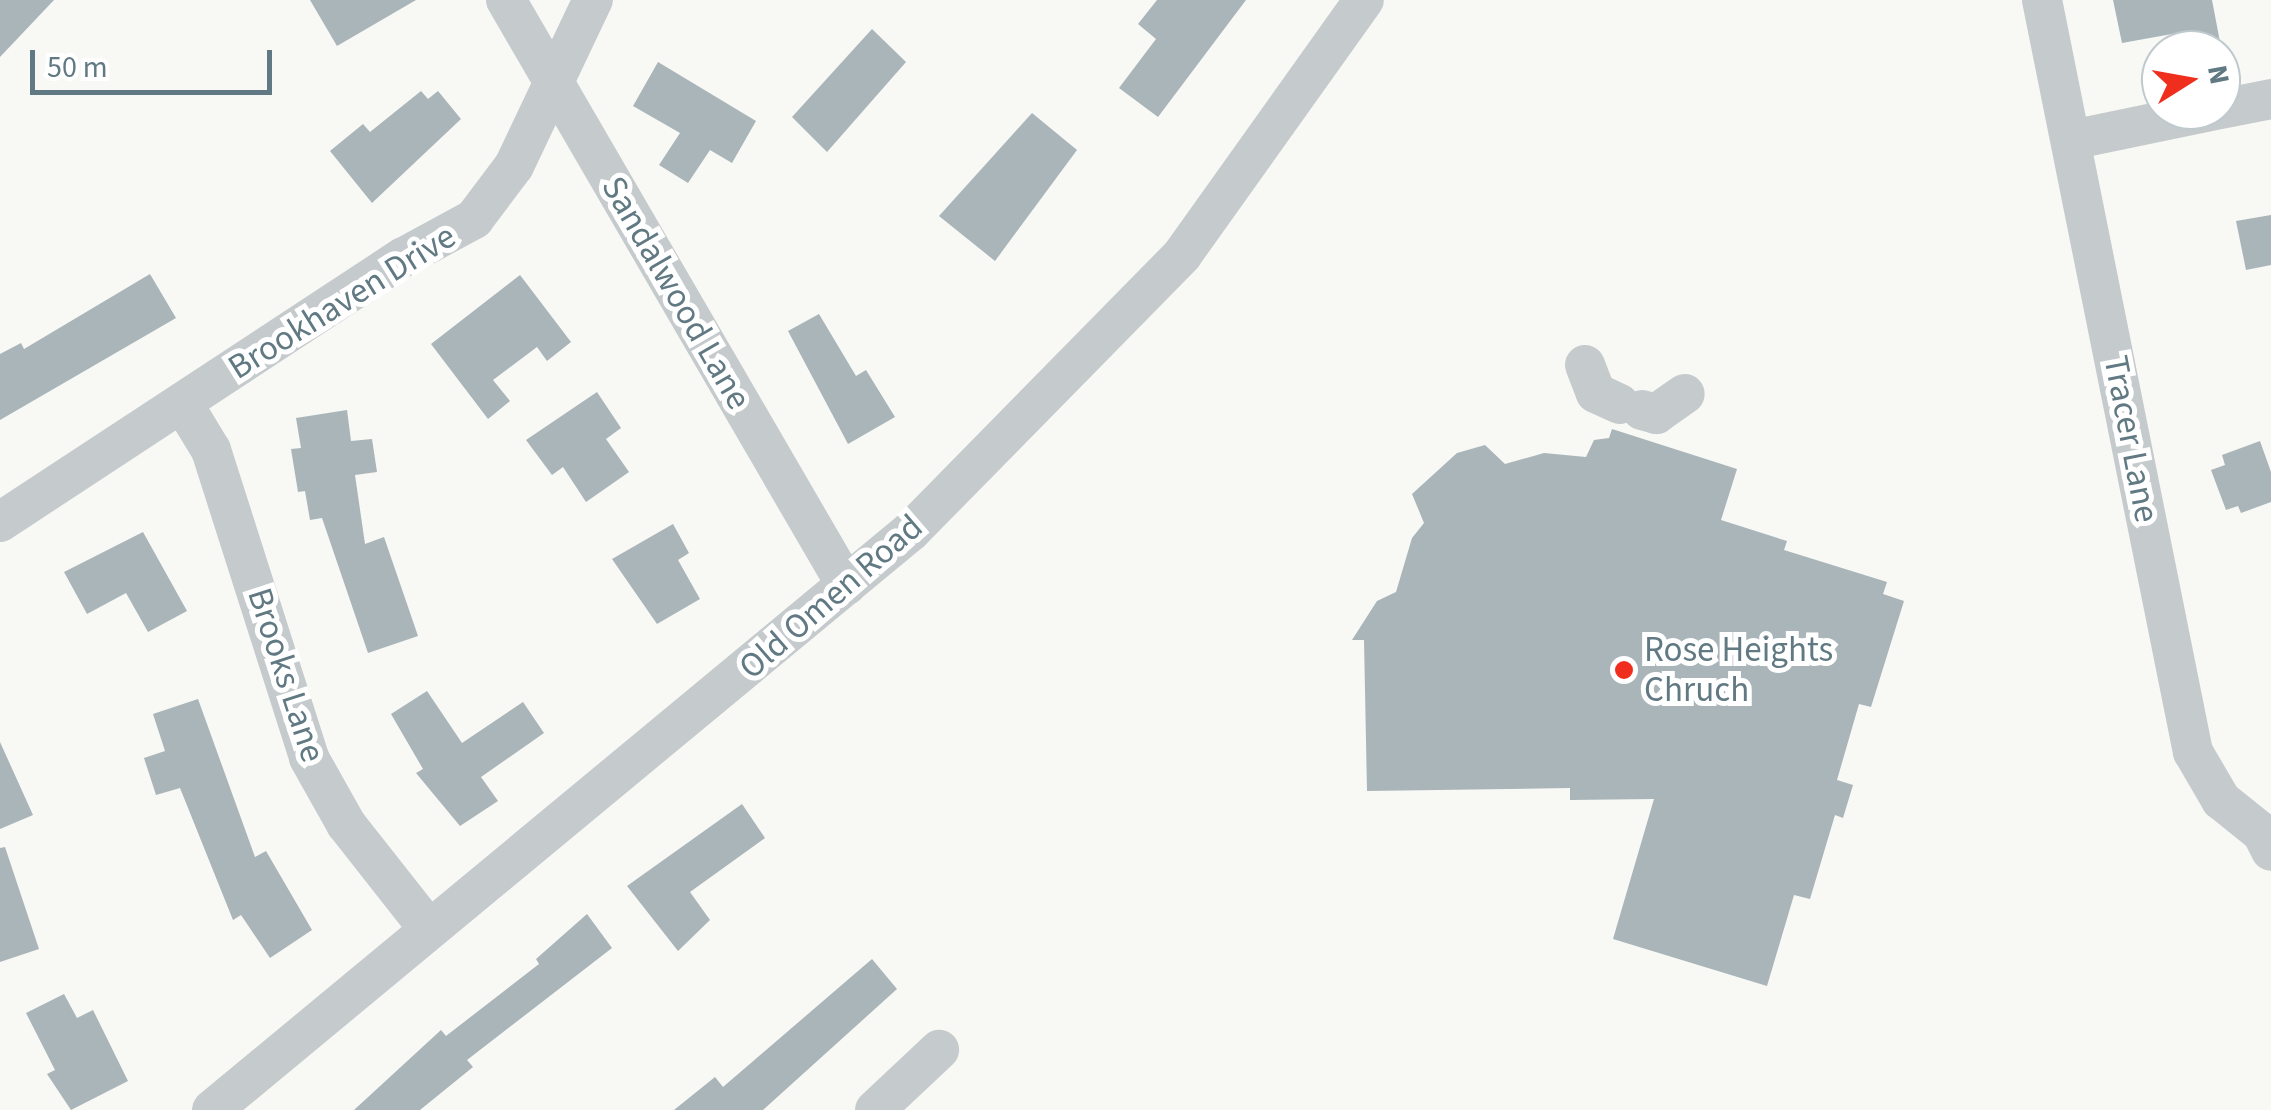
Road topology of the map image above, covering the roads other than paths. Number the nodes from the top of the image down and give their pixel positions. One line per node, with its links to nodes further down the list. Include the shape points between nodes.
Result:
1 (506, 0): 5 (street, Sandalwood Lane)
2 (593, 0): 5 (street, Brookhaven Drive)
3 (1364, 0): 14 (street, Old Omen Road, via 1182,254 910,532)
4 (2042, 0): 9 (street, Tracer Lane)
5 (556, 86): 12 (street, Brookhaven Drive, via 514,166 474,219); 14 (street, Sandalwood Lane)
6 (2271, 99): 7 (street)
7 (2241, 105)
8 (2141, 126): 9 (street)
9 (2072, 140): 15 (street, Tracer Lane, via 2192,752 2221,800 2262,833)
10 (1585, 365): 11 (street, via 1596,393 1631,407 1656,414)
11 (1686, 394)
12 (182, 404): 13 (street, Brookhaven Drive); 16 (street, Brooks Lane, via 211,450 308,758 346,824)
13 (0, 522)
14 (846, 585): 16 (street, Old Omen Road)
15 (2271, 851)
16 (427, 927): 18 (street, Old Omen Road)
17 (939, 1050): 19 (street)
18 (212, 1110)
19 (875, 1110)

